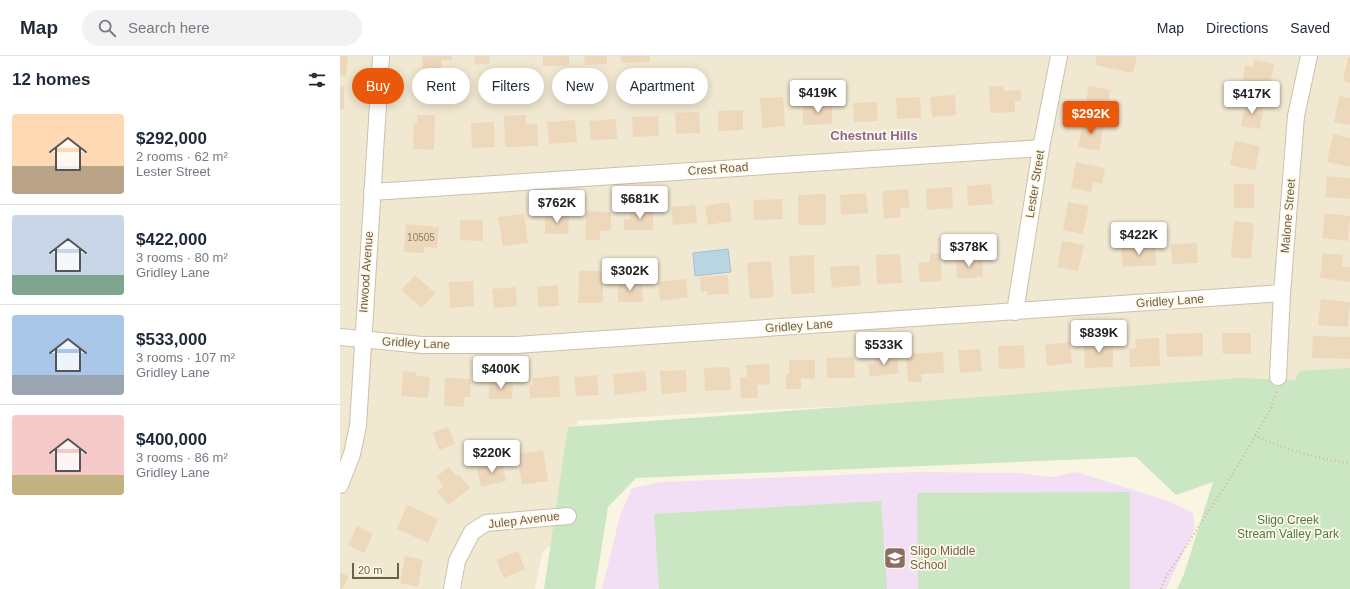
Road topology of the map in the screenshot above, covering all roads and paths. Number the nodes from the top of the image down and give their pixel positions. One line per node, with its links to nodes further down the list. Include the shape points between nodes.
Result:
1 (381, 56): 5 (street, Inwood Avenue)
2 (1059, 56): 4 (street, Lester Street)
3 (1309, 56): 6 (street, Malone Street, via 1296,116)
4 (1041, 148): 5 (street, Crest Road); 7 (street, Lester Street)
5 (372, 192): 9 (street, Inwood Avenue)
6 (1282, 293): 7 (street, Gridley Lane); 10 (street, Malone Street)
7 (1015, 312): 9 (street, Gridley Lane, via 516,346 422,345)
8 (340, 337): 9 (street, Gridley Lane)
9 (362, 340): 13 (street, Inwood Avenue, via 358,426 352,454)
10 (1278, 377): 11 (path, via 1277,392 1271,408)
11 (1255, 435): 12 (path, via 1298,453); 16 (path)
12 (1350, 464)
13 (340, 485)
14 (568, 516): 15 (street, Julep Avenue, via 486,523 472,532 457,561)
15 (452, 589)
16 (1161, 589)

